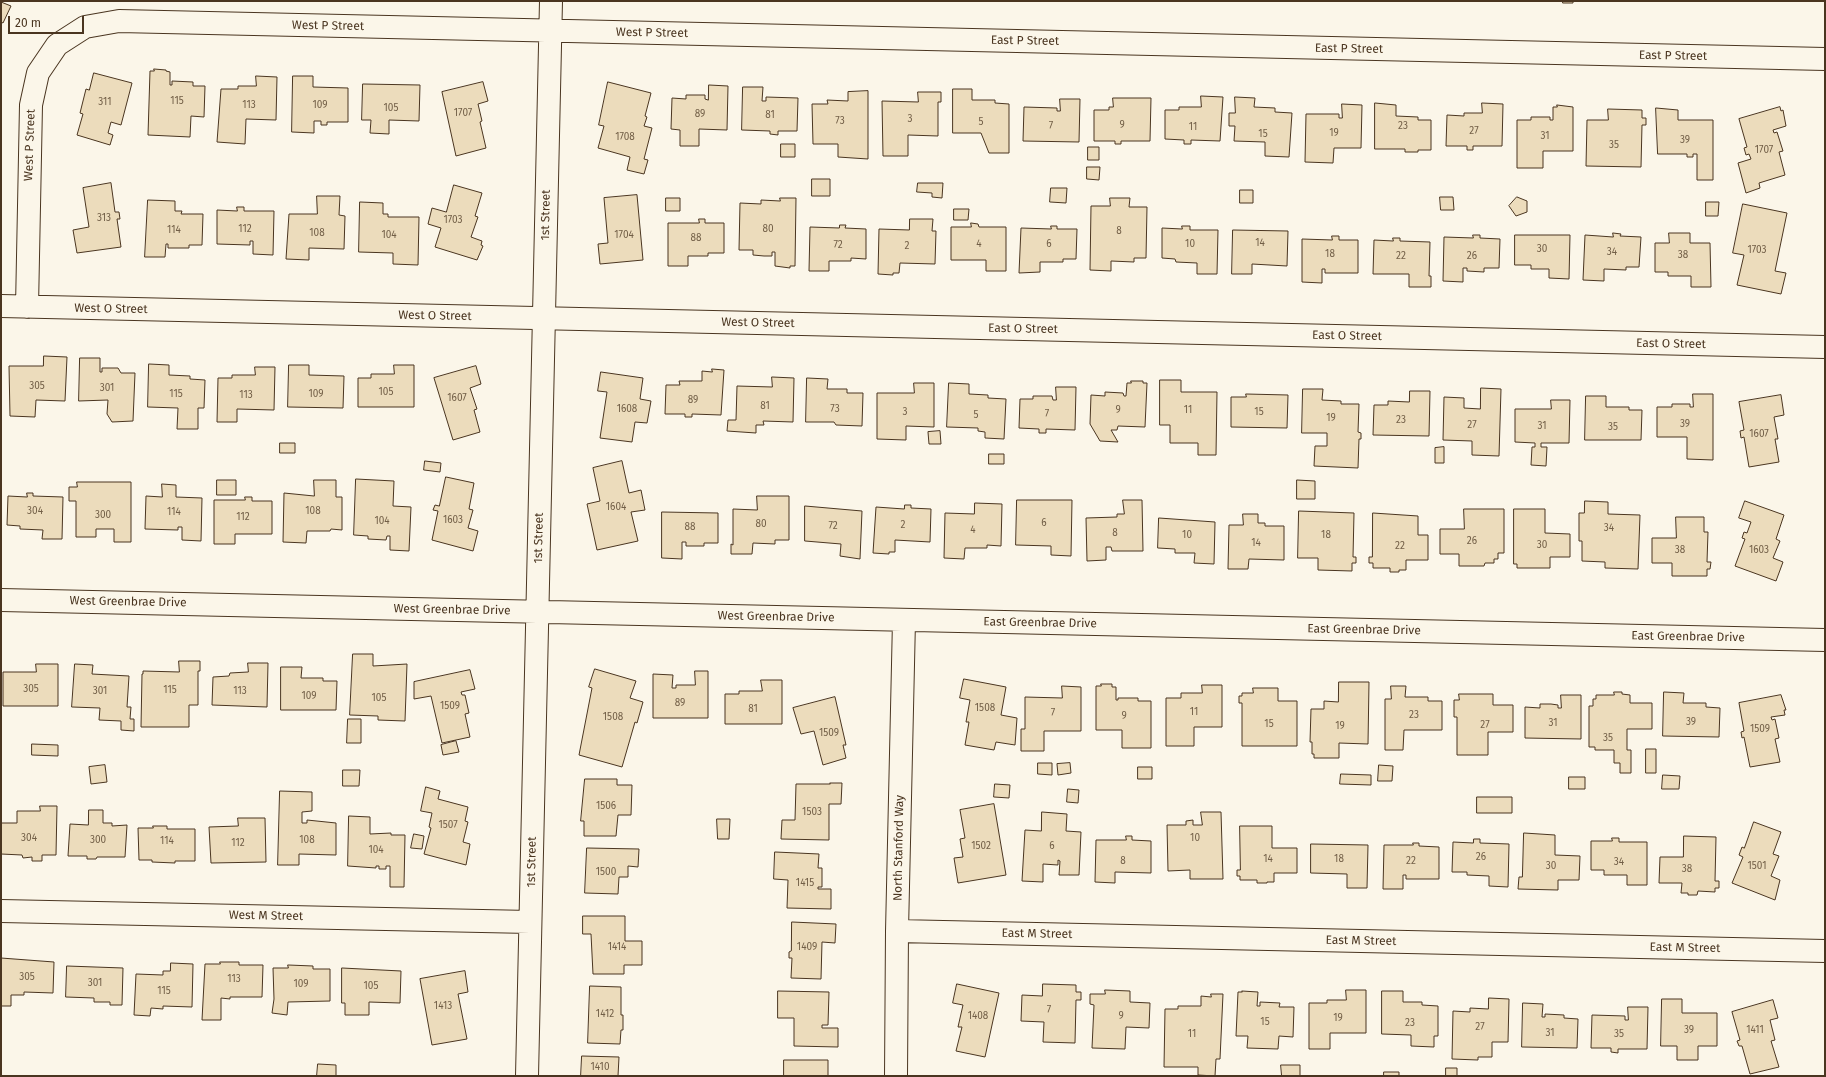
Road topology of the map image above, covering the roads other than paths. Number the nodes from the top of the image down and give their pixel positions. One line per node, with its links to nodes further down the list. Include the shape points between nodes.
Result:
1 (551, 1): 2 (street, 1st Street)
2 (550, 31): 3 (street, West P Street); 6 (street, West P Street, via 119,21 85,27 57,45 38,73 31,105); 7 (street, 1st Street)
3 (874, 38): 4 (street, East P Street)
4 (1825, 59)
5 (1, 306): 6 (street, West O Street)
6 (27, 307): 7 (street, West O Street)
7 (544, 318): 8 (street, West O Street); 11 (street, 1st Street)
8 (868, 326): 9 (street, East O Street)
9 (1825, 347)
10 (1, 600): 11 (street, West Greenbrae Drive)
11 (537, 612): 12 (street, West Greenbrae Drive); 15 (street, 1st Street)
12 (904, 620): 13 (street, East Greenbrae Drive); 16 (street, North Stanford Way)
13 (1825, 640)
14 (1, 910): 15 (street, West M Street)
15 (530, 922): 18 (street, 1st Street)
16 (897, 931): 17 (street, East M Street); 19 (street, North Stanford Way)
17 (1825, 951)
18 (527, 1076)
19 (896, 1076)

